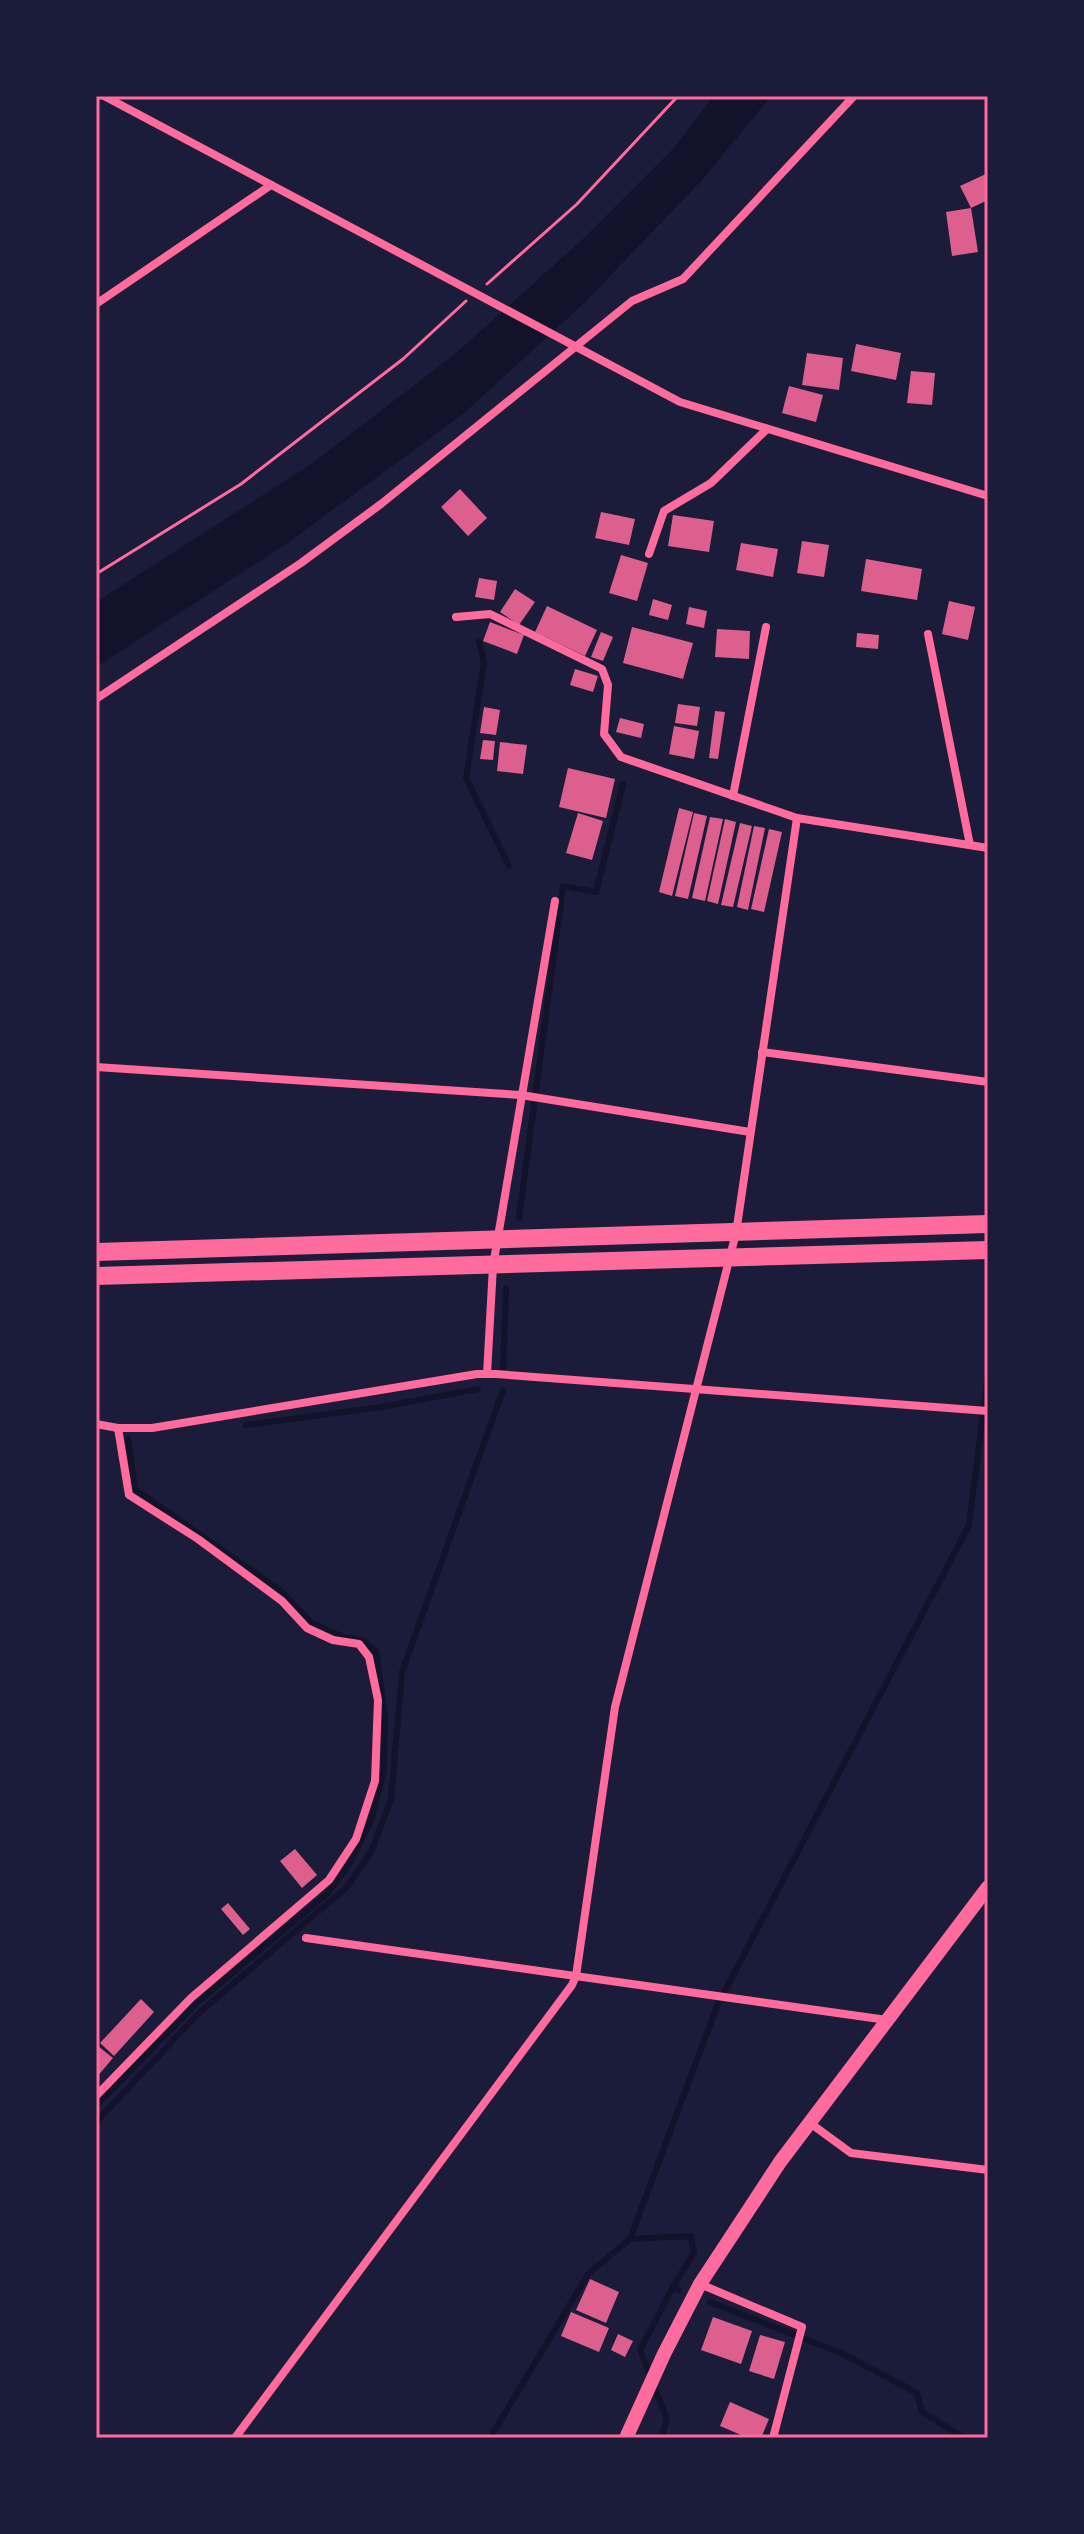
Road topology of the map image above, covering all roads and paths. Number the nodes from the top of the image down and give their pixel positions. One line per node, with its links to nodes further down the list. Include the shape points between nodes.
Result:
1 (104, 96): 4 (street)
2 (678, 96): 5 (path, via 577,204)
3 (854, 96): 7 (street, via 683,279 632,301)
4 (271, 185): 5 (street); 6 (street)
5 (477, 296): 7 (street); 11 (path, via 241,484)
6 (96, 304)
7 (575, 348): 8 (street, via 680,402); 15 (street, via 301,563)
8 (767, 429): 9 (street); 10 (street, via 711,483 664,511)
9 (988, 496)
10 (649, 554)
11 (96, 574)
12 (456, 617): 16 (street, via 490,614 602,669 608,685 604,734 621,757)
13 (766, 627): 16 (street)
14 (928, 634): 18 (street)
15 (96, 699)
16 (733, 796): 17 (street)
17 (797, 818): 18 (street); 21 (street)
18 (970, 845): 19 (street)
19 (988, 848)
20 (555, 901): 24 (street)
21 (762, 1052): 23 (street); 25 (street)
22 (96, 1067): 24 (street)
23 (988, 1082)
24 (521, 1095): 25 (street); 28 (street)
25 (750, 1132): 27 (street)
26 (988, 1224): 27 (highway)
27 (736, 1233): 28 (highway); 31 (street)
28 (498, 1240): 30 (highway); 32 (street)
29 (988, 1250): 31 (highway)
30 (96, 1252)
31 (730, 1258): 32 (highway); 35 (street)
32 (493, 1266): 33 (highway); 34 (street)
33 (96, 1276)
34 (487, 1374): 35 (street); 38 (street, via 152,1428)
35 (698, 1389): 36 (street); 41 (street, via 615,1707)
36 (988, 1411)
37 (96, 1424): 38 (street)
38 (118, 1428): 43 (street, via 129,1495 282,1601 307,1628 359,1644 369,1657 378,1700 375,1781 356,1839 329,1880 191,1998)
39 (988, 1887): 42 (street)
40 (306, 1938): 41 (street)
41 (576, 1976): 42 (street); 47 (street)
42 (887, 2020): 44 (street)
43 (96, 2096)
44 (810, 2123): 45 (street, via 851,2153); 46 (street)
45 (988, 2170)
46 (700, 2284): 48 (street); 49 (street, via 802,2327)
47 (235, 2438)
48 (626, 2438)
49 (773, 2438)

